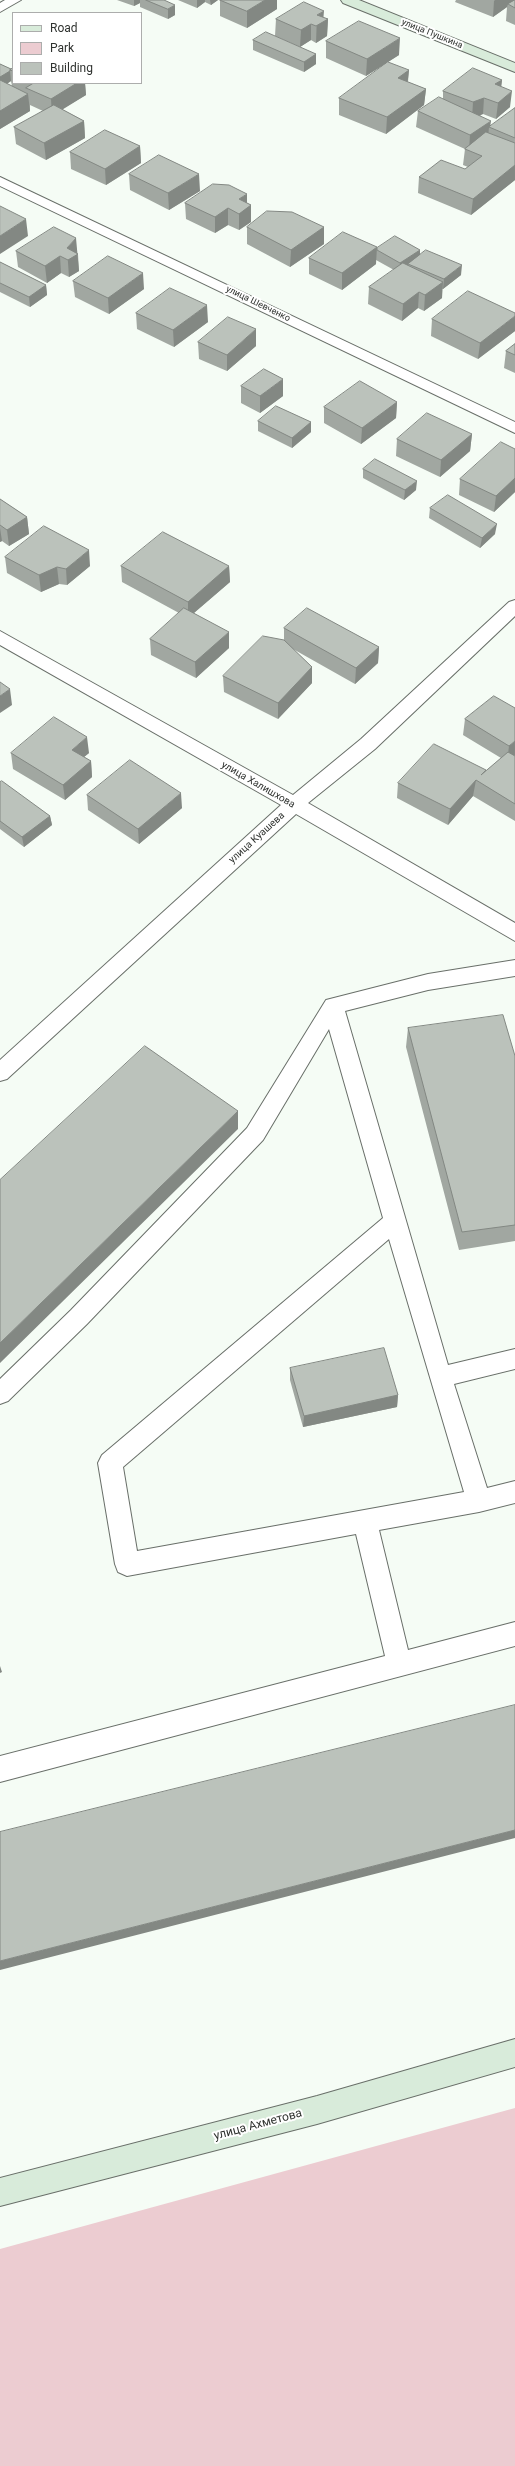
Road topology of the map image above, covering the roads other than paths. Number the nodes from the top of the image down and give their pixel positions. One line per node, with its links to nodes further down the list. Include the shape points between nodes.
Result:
1 (14, 0): 3 (street)
2 (348, 0): 4 (main road, улица Пушкина)
3 (0, 8)
4 (515, 68)
5 (0, 181): 6 (street, улица Шевченко)
6 (515, 428)
7 (515, 606): 9 (street, улица Куашева, via 368,744)
8 (0, 637): 9 (street, улица Халишхова)
9 (293, 805): 10 (street, улица Халишхова, via 389,858); 13 (street, улица Куашева)
10 (515, 933)
11 (515, 968): 12 (street, via 428,982)
12 (333, 1006): 14 (street); 17 (street, via 255,1134 79,1317)
13 (0, 1072)
14 (395, 1221): 16 (street); 20 (street, via 110,1464 127,1564)
15 (515, 1359): 16 (street)
16 (440, 1377): 19 (street)
17 (0, 1394)
18 (515, 1492): 19 (street)
19 (479, 1501): 20 (street)
20 (365, 1522): 22 (street)
21 (515, 1634): 22 (street)
22 (400, 1664): 23 (street)
23 (0, 1769)
24 (515, 2053): 25 (main road, улица Ахметова, via 317,2110)
25 (0, 2192)

